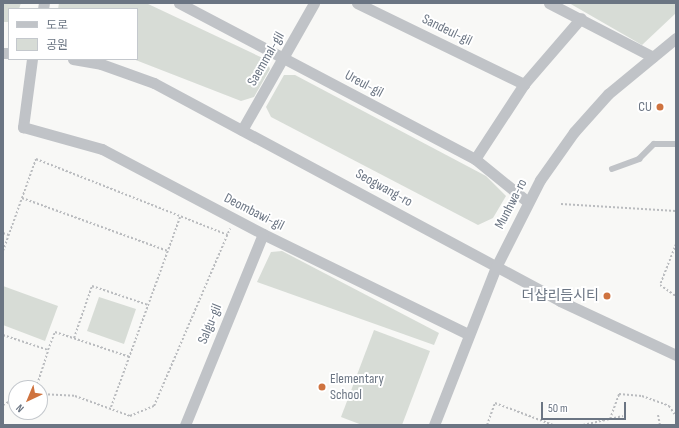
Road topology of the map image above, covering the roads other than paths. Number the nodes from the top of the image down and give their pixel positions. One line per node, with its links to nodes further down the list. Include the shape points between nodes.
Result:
1 (179, 3): 8 (street, Ureul-gil)
2 (314, 3): 8 (street, Saemmal-gil)
3 (357, 3): 11 (street, Sandeul-gil)
4 (549, 3): 5 (street)
5 (581, 18): 7 (street); 11 (street)
6 (676, 38): 7 (street, Munhwa-ro)
7 (653, 57): 16 (street, Munhwa-ro, via 608,94 574,132)
8 (284, 59): 12 (street, Saemmal-gil); 14 (street, Ureul-gil)
9 (32, 60): 17 (street, Deombawi-gil, via 23,127 102,149)
10 (79, 60): 12 (street, Seogwang-ro, via 101,64 154,83)
11 (524, 84): 14 (street)
12 (242, 130): 18 (street, Seogwang-ro)
13 (676, 144): 15 (lane, via 654,144 639,159)
14 (475, 159): 16 (street, Ureul-gil)
15 (612, 169)
16 (528, 202): 18 (street, Munhwa-ro)
17 (263, 234): 19 (street, Deombawi-gil); 21 (street, Salgu-gil)
18 (496, 267): 19 (street, Munhwa-ro); 20 (street, Seogwang-ro)
19 (468, 334): 22 (street, Munhwa-ro)
20 (676, 355)
21 (185, 425)
22 (434, 425)

